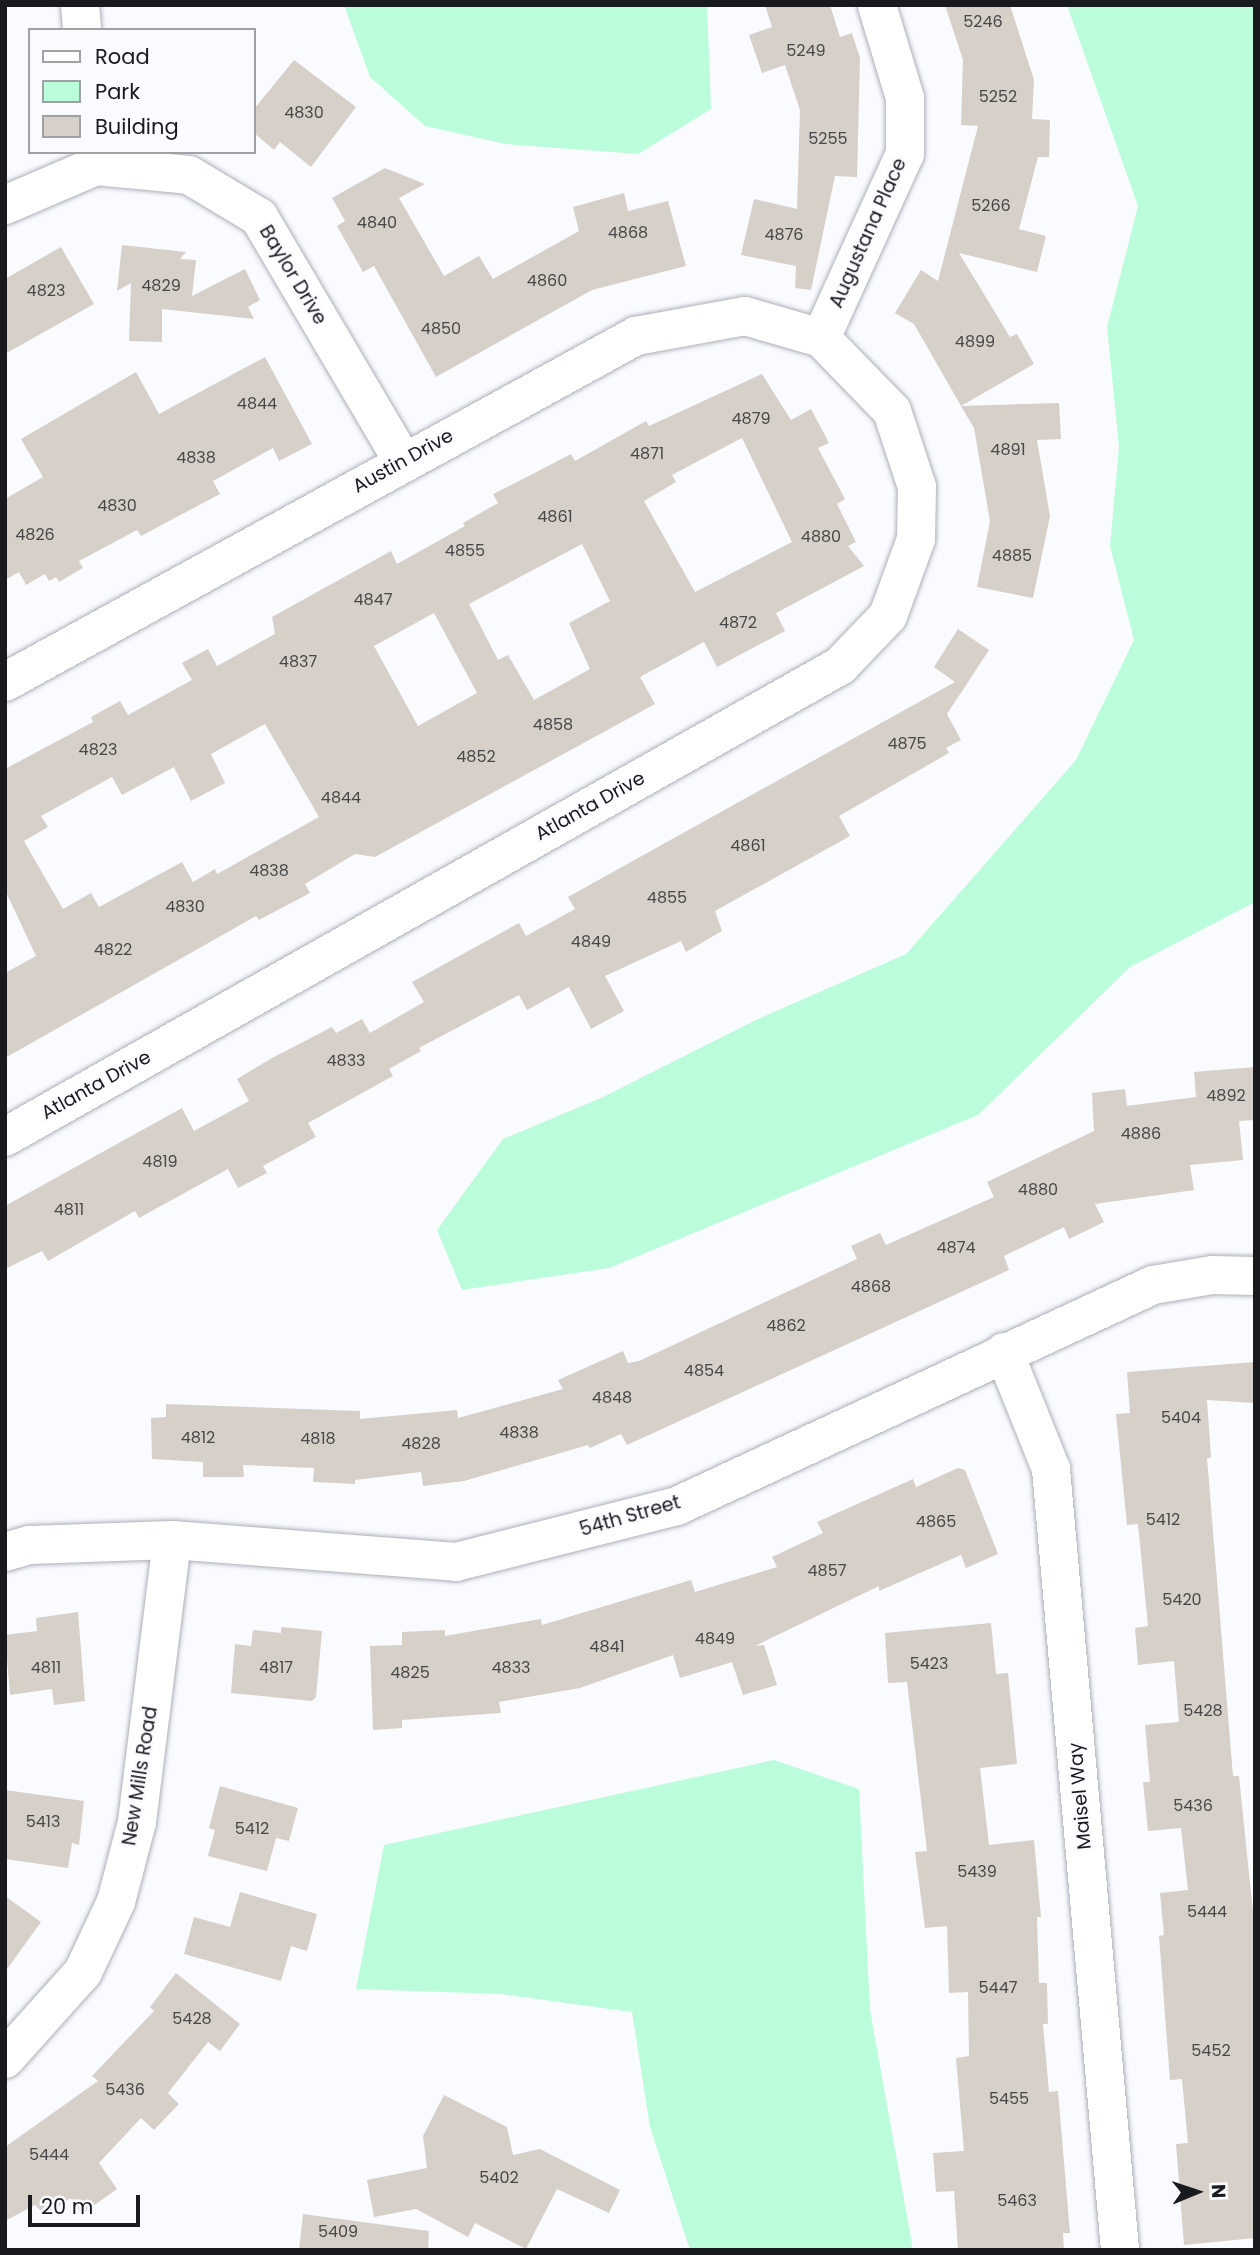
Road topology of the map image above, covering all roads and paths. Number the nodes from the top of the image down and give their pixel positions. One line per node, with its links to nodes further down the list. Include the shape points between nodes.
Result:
1 (80, 5): 3 (street)
2 (877, 5): 6 (street, Augustana Place, via 905,98 905,154)
3 (82, 28)
4 (95, 159): 5 (street, Baylor Drive); 7 (street, Baylor Drive, via 189,175 259,217)
5 (5, 205)
6 (821, 338): 7 (street, Austin Drive, via 745,316 636,336); 9 (street, Atlanta Drive, via 892,411 917,487 916,539 888,616 839,666)
7 (403, 461): 8 (street, Austin Drive)
8 (5, 681)
9 (5, 1137)
10 (1255, 1276): 11 (street, 54th Street, via 1212,1275 1153,1285)
11 (1003, 1352): 12 (street, 54th Street, via 677,1506 456,1562); 15 (street, Maisel Way, via 1051,1469)
12 (172, 1540): 13 (street, 54th Street, via 30,1545); 14 (street, New Mills Road, via 137,1822 116,1902 83,1972)
13 (5, 1552)
14 (5, 2059)
15 (1120, 2250)

